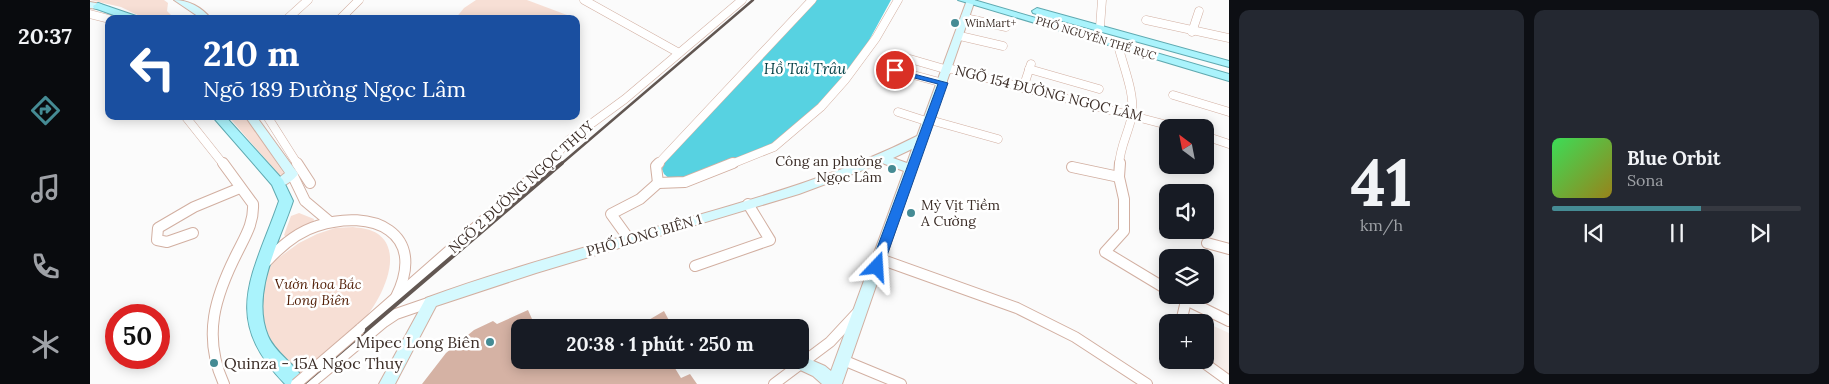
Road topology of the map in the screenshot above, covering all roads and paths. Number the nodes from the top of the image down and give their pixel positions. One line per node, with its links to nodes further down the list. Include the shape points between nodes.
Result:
1 (178, 0): 15 (main road)
2 (308, 0): 16 (street)
3 (359, 0): 17 (street)
4 (742, 0): 29 (street, NGÕ 2 ĐƯỜNG NGỌC THỤY)
5 (812, 0): 60 (street, via 656,166)
6 (898, 0): 60 (street, via 876,38 832,97 780,142 686,182)
7 (991, 0): 18 (main road, PHỐ NGUYỄN THẾ RỤC)
8 (1102, 0): 23 (street)
9 (590, 1): 29 (street)
10 (968, 1): 18 (main road, PHỐ NGUYỄN THẾ RỤC); 20 (main road)
11 (94, 6): 14 (main road)
12 (1199, 11): 24 (street)
13 (90, 14): 19 (street)
14 (126, 15)
15 (201, 15)
16 (291, 15)
17 (344, 15)
18 (1039, 16): 23 (main road, PHỐ NGUYỄN THẾ RỤC); 27 (main road, PHỐ NGUYỄN THẾ RỤC)
19 (105, 18)
20 (965, 18): 22 (street); 25 (main road)
21 (1146, 20): 24 (street)
22 (1006, 27)
23 (1098, 29): 31 (main road, PHỐ NGUYỄN THẾ RỤC); 34 (main road)
24 (1192, 32): 26 (street)
25 (960, 36): 28 (street); 32 (main road)
26 (1229, 38)
27 (1118, 45): 35 (main road, PHỐ NGUYỄN THẾ RỤC); 42 (street)
28 (1003, 46)
29 (679, 53): 74 (street, NGÕ 2 ĐƯỜNG NGỌC THỤY, via 625,99 569,140 549,163)
30 (910, 59): 32 (street, NGÕ 154 ĐƯỜNG NGỌC LÂM)
31 (1229, 64)
32 (948, 69): 36 (main road); 37 (street, NGÕ 154 ĐƯỜNG NGỌC LÂM)
33 (895, 70): 36 (street)
34 (1229, 71)
35 (1229, 78)
36 (943, 83): 47 (main road)
37 (1024, 88): 39 (street, NGÕ 154 ĐƯỜNG NGỌC LÂM); 39 (street, via 1030,66 1096,88)
38 (1173, 95): 41 (street)
39 (1090, 105): 42 (street, NGÕ 154 ĐƯỜNG NGỌC LÂM)
40 (898, 112): 47 (street)
41 (1229, 112)
42 (1132, 114): 48 (street, NGÕ 154 ĐƯỜNG NGỌC LÂM); 57 (street, via 1120,150)
43 (189, 120): 61 (street)
44 (222, 120): 58 (main road)
45 (253, 120): 56 (main road)
46 (269, 120): 59 (street)
47 (929, 121): 49 (main road); 50 (street)
48 (1159, 122)
49 (923, 138): 53 (main road, PHỐ LONG BIÊN 1); 55 (main road)
50 (998, 139)
51 (1214, 139): 52 (street)
52 (1229, 144)
53 (884, 159): 55 (main road); 64 (main road, PHỐ LONG BIÊN 1)
54 (1072, 167): 57 (street)
55 (912, 169): 70 (main road)
56 (292, 174): 58 (main road); 63 (street)
57 (1119, 177): 73 (street, via 1124,199 1124,231 1105,252)
58 (278, 183): 62 (main road)
59 (310, 183)
60 (658, 183): 67 (street, via 640,199 611,214)
61 (240, 188): 66 (street, via 169,220 158,228 157,240 167,242); 86 (street, via 253,204 255,216 232,261 216,301 212,322 216,370)
62 (286, 201): 63 (street); 71 (main road)
63 (305, 201): 65 (street)
64 (748, 204): 67 (main road, PHỐ LONG BIÊN 1); 72 (street, via 770,240)
65 (330, 222): 71 (street, via 281,245); 74 (street, via 365,220 393,232 400,240 407,265)
66 (193, 232)
67 (629, 239): 75 (main road, PHỐ LONG BIÊN 1, via 506,275)
68 (1207, 243): 69 (street)
69 (1229, 249)
70 (880, 259): 77 (main road); 93 (street, via 1017,308 1075,337)
71 (262, 266): 87 (main road, via 254,291 255,318 262,344)
72 (695, 266)
73 (1159, 285)
74 (395, 299): 79 (street)
75 (431, 302): 79 (street, PHỐ LONG BIÊN 1, via 396,314); 89 (main road)
76 (1194, 304): 78 (street)
77 (862, 306): 80 (street, via 830,342); 81 (main road)
78 (1229, 321)
79 (364, 332): 87 (street, bridge); 88 (street)
80 (809, 358)
81 (843, 360): 91 (main road); 92 (street)
82 (809, 366): 91 (main road)
83 (794, 369): 90 (street)
84 (1212, 369): 85 (street)
85 (1229, 381)
86 (224, 384)
87 (296, 384)
88 (310, 384)
89 (387, 384)
90 (774, 384)
91 (834, 384)
92 (901, 384)
93 (1147, 384)

